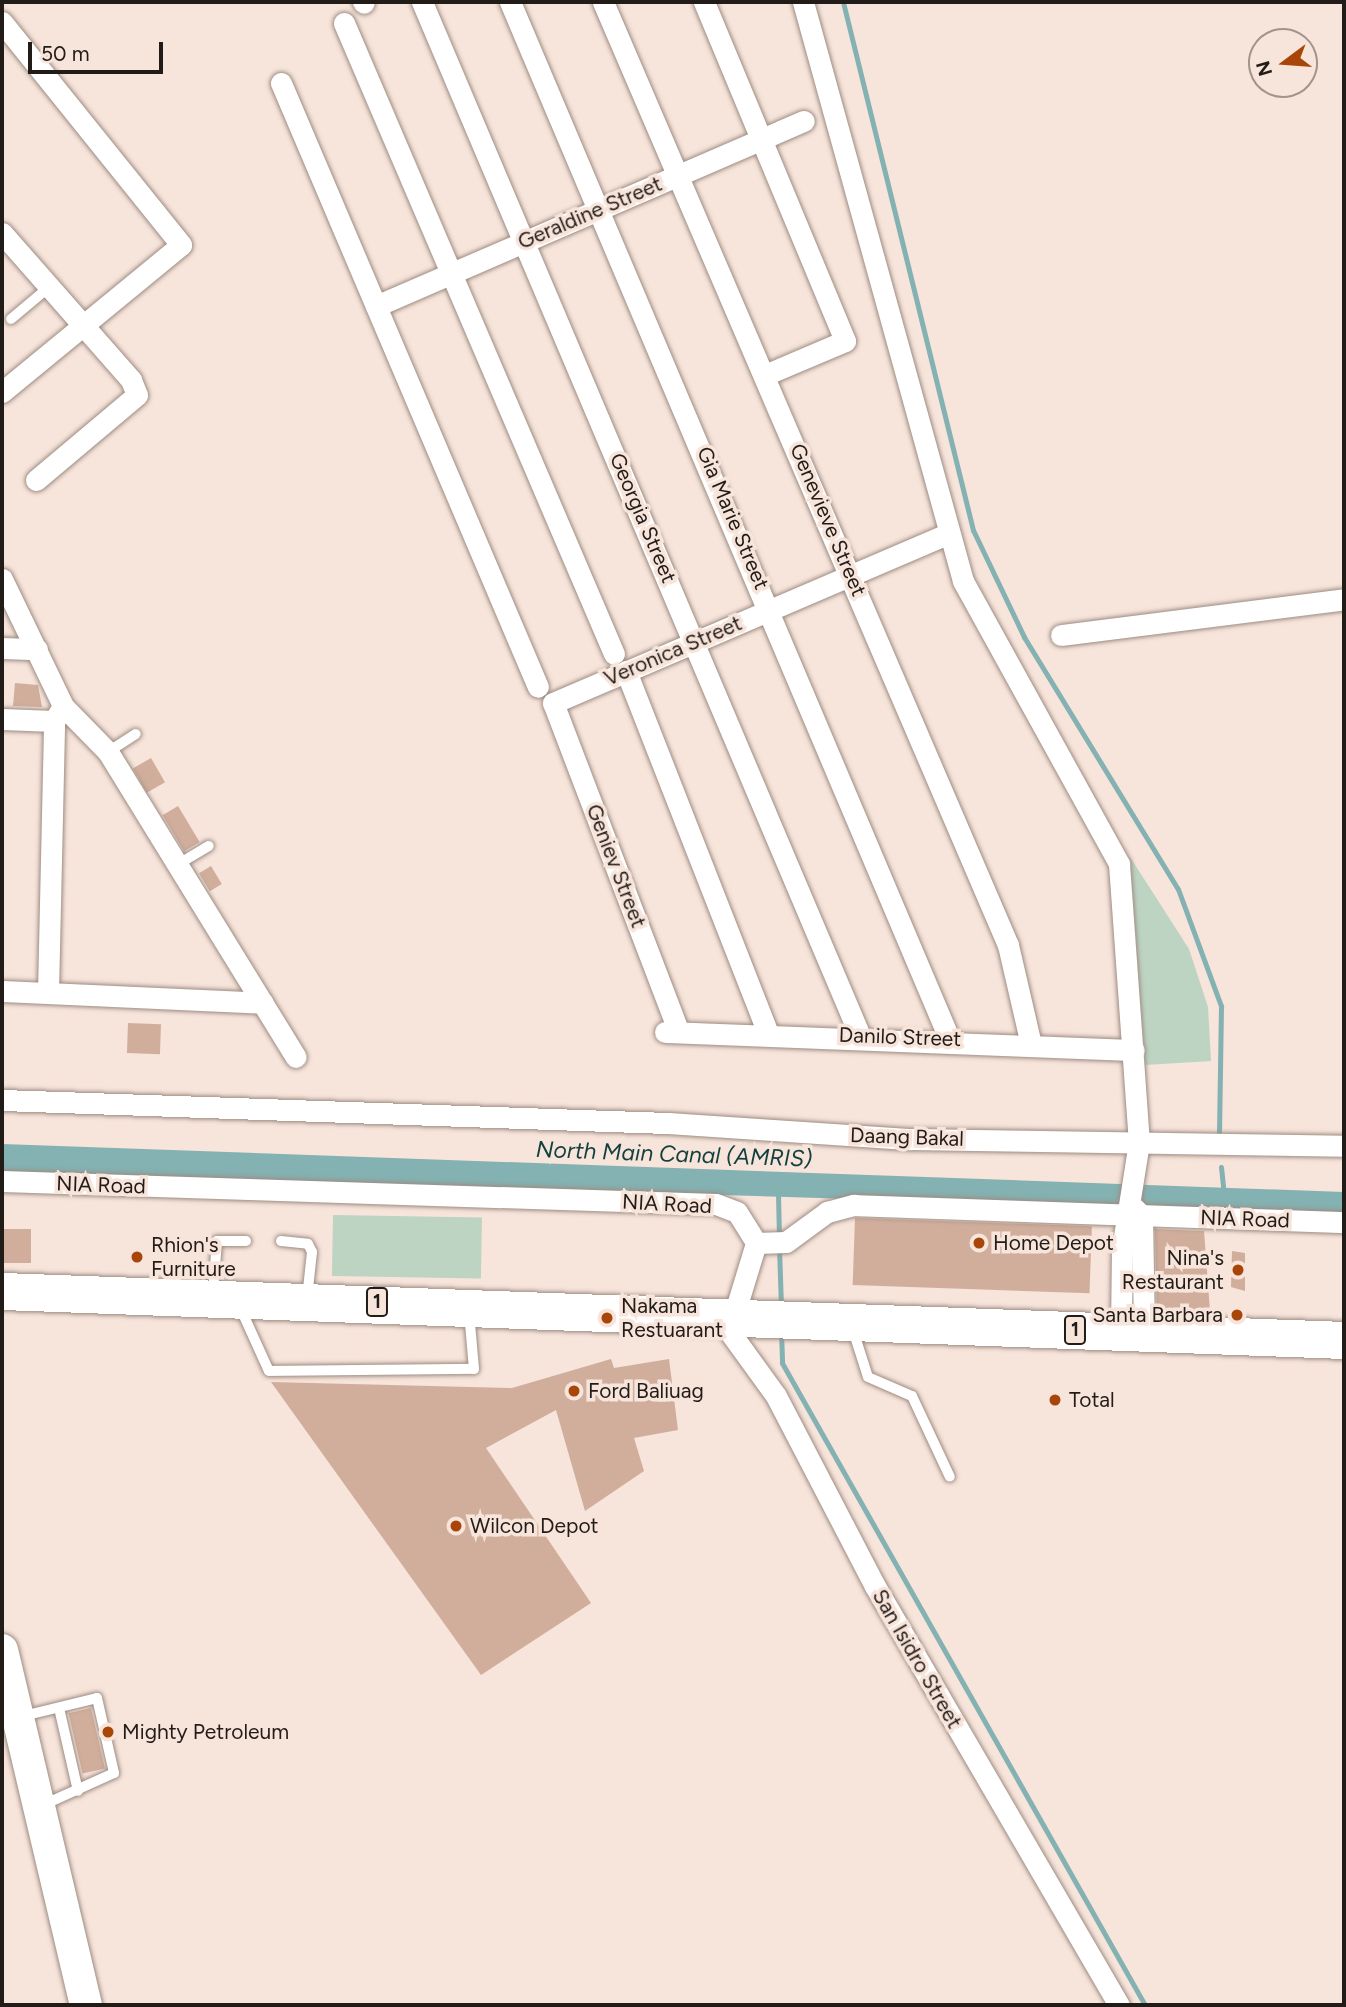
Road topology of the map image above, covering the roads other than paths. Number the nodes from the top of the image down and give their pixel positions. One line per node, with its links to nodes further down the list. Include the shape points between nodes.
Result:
1 (422, 2): 14 (street, Georgia Street)
2 (510, 2): 12 (street, Gia Marie Street)
3 (603, 2): 11 (street, Genevieve Street)
4 (704, 2): 10 (street)
5 (803, 2): 23 (street)
6 (2, 22): 19 (street, via 181,245)
7 (344, 23): 15 (street)
8 (281, 83): 17 (street)
9 (804, 121): 10 (street, Geraldine Street)
10 (764, 138): 11 (street, Geraldine Street); 20 (street, via 845,341)
11 (677, 175): 12 (street, Geraldine Street); 20 (street, Genevieve Street)
12 (602, 208): 14 (street, Geraldine Street); 27 (street, Gia Marie Street)
13 (2, 233): 16 (street)
14 (525, 240): 15 (street, Geraldine Street); 29 (street, Georgia Street)
15 (451, 273): 17 (street, Geraldine Street); 32 (street)
16 (48, 288): 18 (lane); 19 (street)
17 (376, 306): 33 (street)
18 (10, 319)
19 (85, 328): 21 (street); 22 (street, via 137,395)
20 (765, 375): 24 (street, Genevieve Street)
21 (2, 393)
22 (36, 480)
23 (948, 534): 24 (street, Veronica Street); 49 (street, via 963,581 1119,864)
24 (852, 574): 27 (street, Veronica Street); 48 (street, Genevieve Street, via 1008,945)
25 (2, 579): 31 (street)
26 (1344, 599): 28 (street)
27 (771, 609): 29 (street, Veronica Street); 47 (street, Gia Marie Street)
28 (1061, 635)
29 (695, 641): 32 (street, Veronica Street); 46 (street, Georgia Street)
30 (2, 648): 31 (street)
31 (37, 649): 35 (street)
32 (620, 663): 34 (street, Veronica Street); 45 (street)
33 (538, 687)
34 (553, 703): 44 (street, Geniev Street)
35 (59, 713): 36 (street); 38 (street); 42 (street)
36 (2, 719)
37 (136, 734): 38 (lane)
38 (108, 752): 40 (street)
39 (209, 846): 40 (lane)
40 (177, 865): 43 (street)
41 (2, 991): 42 (street)
42 (48, 992): 43 (street)
43 (262, 1003): 50 (street)
44 (672, 1031): 45 (street, Danilo Street)
45 (767, 1031): 46 (street, Danilo Street)
46 (860, 1036): 47 (street, Danilo Street)
47 (949, 1038): 48 (street, Danilo Street)
48 (1031, 1045): 49 (street, Danilo Street)
49 (1134, 1050): 52 (street)
50 (296, 1057)
51 (2, 1100): 52 (street, Daang Bakal)
52 (1139, 1142): 53 (street, Daang Bakal); 55 (street)
53 (1344, 1146)
54 (2, 1181): 59 (street, NIA Road, via 716,1204 737,1212)
55 (1133, 1207): 56 (street, NIA Road); 59 (street, NIA Road, via 854,1205 827,1212); 66 (street)
56 (1344, 1222)
57 (246, 1241): 61 (lane, via 217,1241)
58 (281, 1241): 62 (lane, via 308,1244 312,1252)
59 (771, 1243): 64 (street)
60 (2, 1291): 61 (highway, 1)
61 (224, 1295): 62 (highway, 1); 63 (lane, via 269,1371 474,1368)
62 (307, 1299): 63 (highway, 1)
63 (469, 1307): 64 (highway, 1)
64 (734, 1315): 65 (highway, 1); 75 (street, San Isidro Street, via 875,1586)
65 (851, 1320): 66 (highway, 1); 68 (lane, via 868,1377 912,1396)
66 (1133, 1332): 67 (highway, 1)
67 (1344, 1340)
68 (950, 1477)
69 (2, 1650): 71 (main road)
70 (60, 1708): 71 (lane); 72 (lane); 72 (lane, via 97,1698 114,1773)
71 (18, 1717): 73 (main road)
72 (78, 1791): 73 (lane)
73 (39, 1808): 74 (main road)
74 (86, 2005)
75 (1119, 2005)

